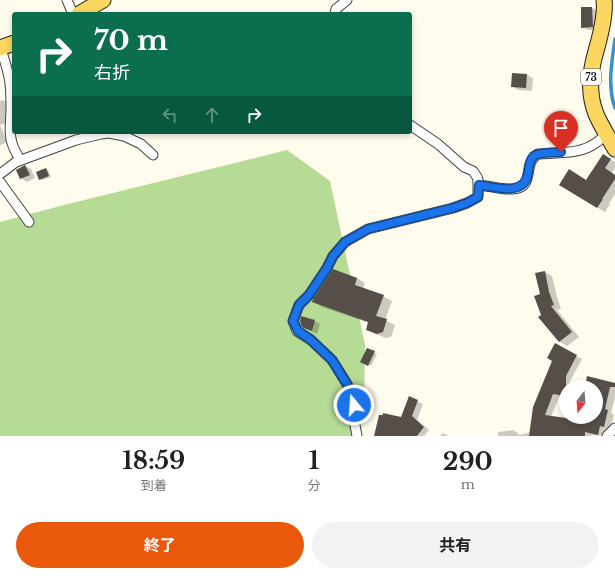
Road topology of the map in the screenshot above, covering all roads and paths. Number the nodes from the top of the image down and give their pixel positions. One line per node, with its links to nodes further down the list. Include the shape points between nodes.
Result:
1 (67, 0): 5 (street)
2 (103, 0): 6 (main road)
3 (347, 0): 7 (street)
4 (604, 0): 10 (main road, 73, via 590,88 596,115)
5 (71, 12)
6 (82, 12)
7 (335, 12)
8 (5, 46): 15 (street, via 10,83 10,133 12,146)
9 (412, 126): 18 (street, via 438,144 464,167 473,171)
10 (606, 133): 13 (main road, 73); 18 (street, via 590,147 534,156 529,165 528,177 520,187 514,189)
11 (101, 134): 15 (street)
12 (117, 134): 14 (street, via 141,144)
13 (615, 149)
14 (153, 154)
15 (20, 160): 16 (street)
16 (0, 174)
17 (0, 182): 19 (street)
18 (479, 185): 21 (street, via 478,197 467,203 368,229 345,242 333,256 309,295 299,305 293,321 298,331 332,360 347,384 354,401)
19 (29, 222)
20 (615, 428): 22 (street)
21 (357, 436)
22 (607, 436)

